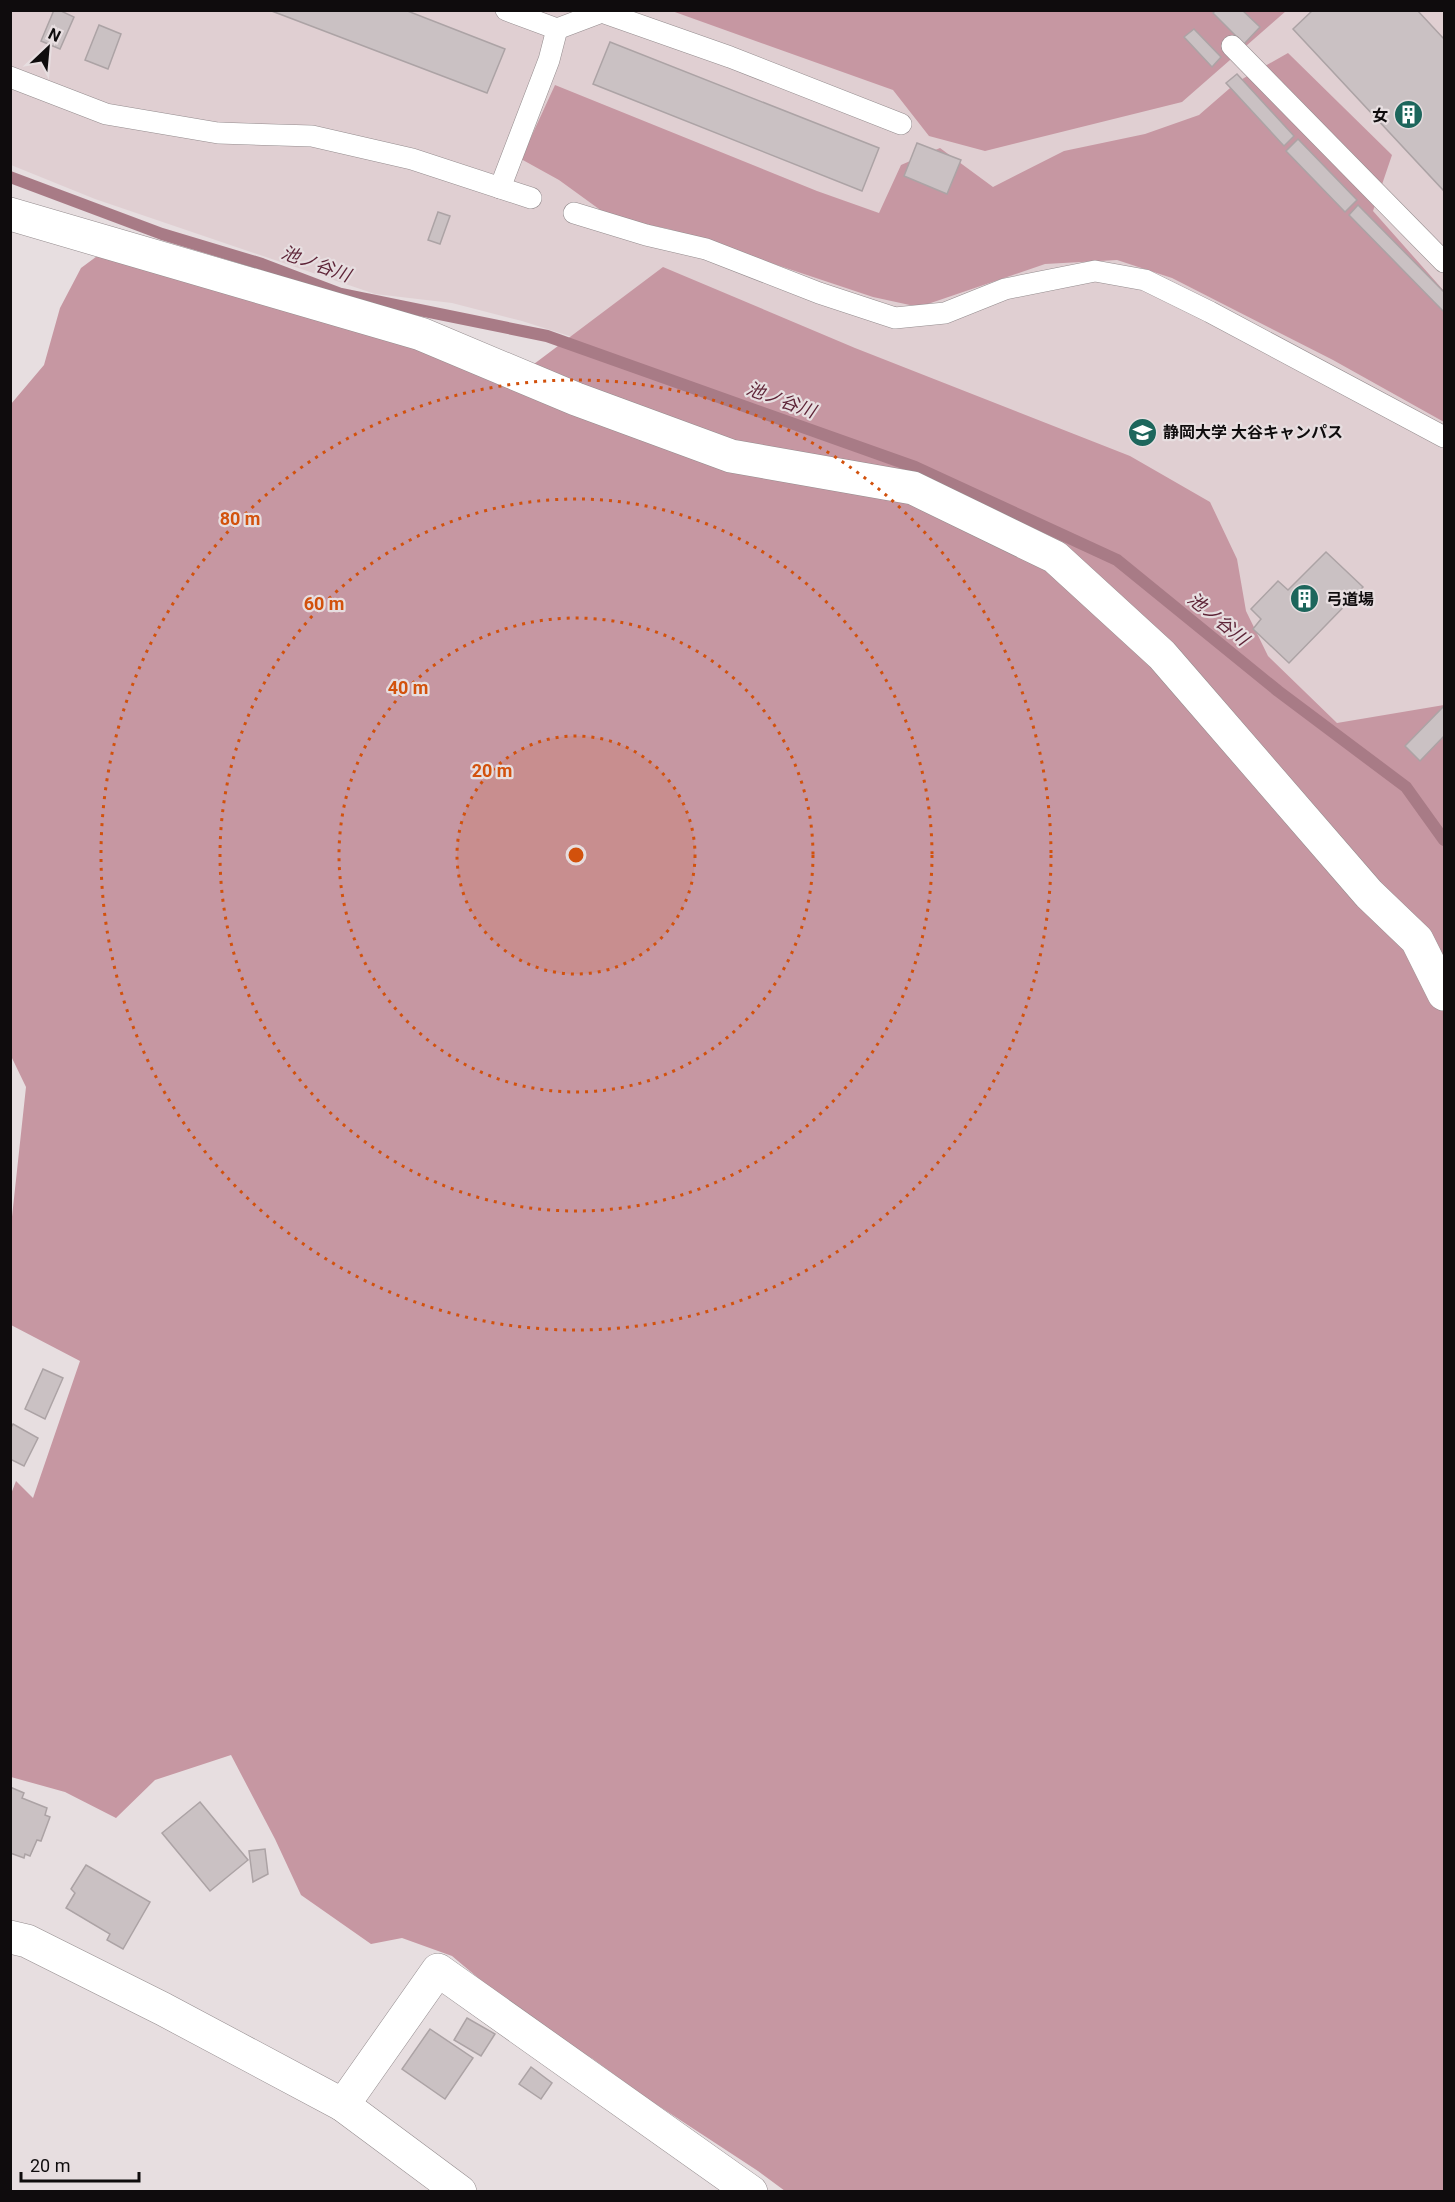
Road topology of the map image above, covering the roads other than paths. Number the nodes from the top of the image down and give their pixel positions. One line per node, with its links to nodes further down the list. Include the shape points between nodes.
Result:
1 (506, 10): 2 (lane)
2 (556, 28): 5 (lane, via 602,12); 6 (lane, via 549,60)
3 (1232, 46): 10 (lane)
4 (10, 77): 6 (lane, via 106,114 218,134 312,136 412,159)
5 (901, 124)
6 (500, 188): 7 (lane)
7 (531, 198)
8 (574, 213): 11 (lane, via 706,249 896,318 945,313 1005,289 1095,271 1145,280)
9 (10, 214): 12 (street, via 422,334 576,399 731,456 914,488 1055,557 1162,655 1370,894 1417,940)
10 (1444, 262)
11 (1444, 437)
12 (1444, 994)
13 (10, 1937): 14 (street, via 27,1941 163,2009)
14 (343, 2105): 15 (street); 16 (street, via 438,1970)
15 (460, 2192)
16 (751, 2192)

